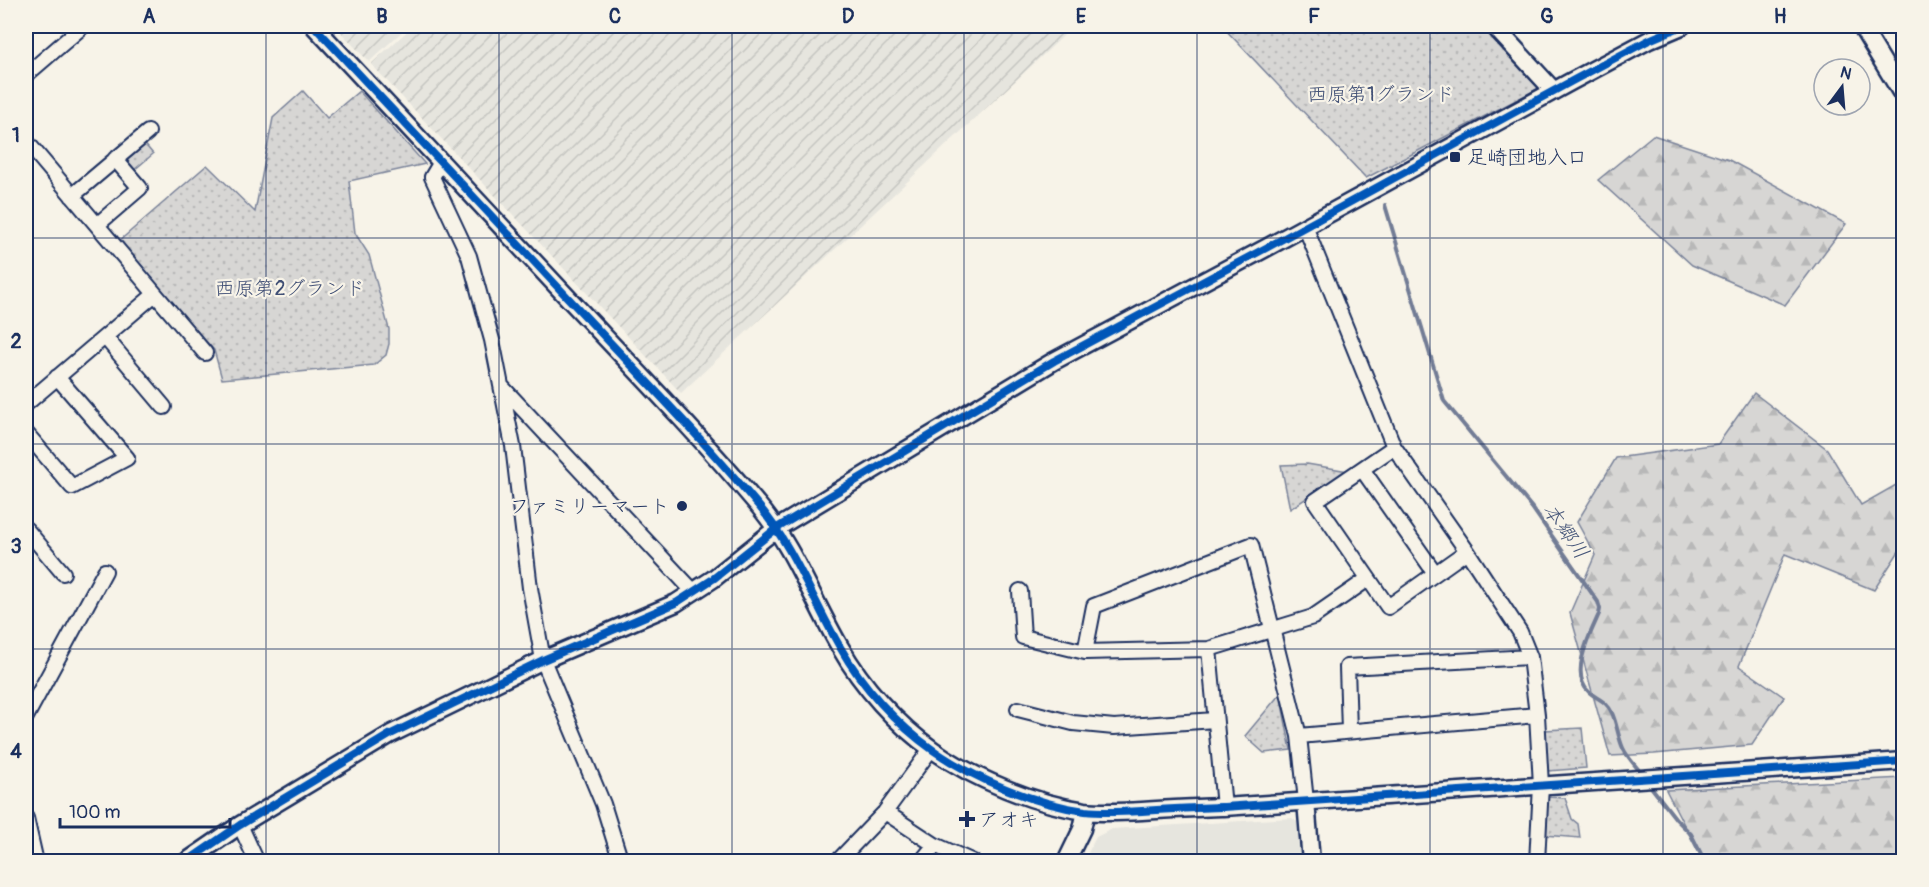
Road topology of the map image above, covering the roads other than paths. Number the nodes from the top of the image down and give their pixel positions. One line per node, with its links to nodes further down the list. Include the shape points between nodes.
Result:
1 (83, 26): 6 (street)
2 (314, 26): 12 (street)
3 (1494, 26): 7 (street)
4 (1682, 26): 7 (street, via 1649,39)
5 (1862, 26): 8 (street)
6 (26, 75)
7 (1554, 91): 15 (street)
8 (1904, 97)
9 (148, 132): 11 (street)
10 (26, 141): 13 (street)
11 (116, 159): 13 (street); 14 (street, via 141,188)
12 (441, 162): 20 (street, via 432,177 469,256); 26 (street, via 674,411)
13 (72, 196): 14 (street)
14 (97, 225): 16 (street)
15 (1305, 226): 24 (street); 26 (street, via 1054,360)
16 (155, 294): 17 (street); 18 (street)
17 (105, 337): 19 (street); 22 (street)
18 (205, 353)
19 (57, 377): 21 (street); 23 (street, via 128,458 72,487)
20 (502, 388): 34 (street); 39 (street)
21 (26, 404)
22 (164, 407)
23 (26, 433)
24 (1394, 447): 25 (street); 28 (street)
25 (1362, 469): 31 (street); 32 (street, via 1315,501)
26 (777, 528): 34 (street); 46 (street, via 840,649 876,697)
27 (26, 529): 30 (street)
28 (1467, 551): 31 (street); 38 (street, via 1520,632)
29 (105, 571): 42 (street)
30 (63, 573)
31 (1436, 573): 32 (street, via 1388,606)
32 (1368, 579): 35 (street, via 1313,617)
33 (1020, 591): 37 (street, via 1023,637)
34 (694, 592): 39 (street)
35 (1272, 628): 36 (street); 37 (street, via 1251,545 1094,606); 45 (street)
36 (1209, 650): 37 (street); 43 (street)
37 (1085, 652)
38 (1530, 657): 41 (street); 44 (street, via 1347,667)
39 (543, 660): 54 (street, via 391,734); 59 (street, via 603,804)
40 (1018, 709): 43 (street, via 1073,723 1114,727)
41 (1537, 715): 44 (street); 48 (street)
42 (26, 717)
43 (1215, 720): 50 (street)
44 (1348, 731): 45 (street)
45 (1299, 736): 49 (street)
46 (931, 749): 51 (street, via 997,784 1059,806); 52 (street)
47 (1904, 761): 48 (street)
48 (1541, 785): 49 (street); 65 (street)
49 (1306, 801): 50 (street); 64 (street)
50 (1224, 807): 51 (street)
51 (1086, 811): 63 (street)
52 (885, 812): 55 (street); 60 (street)
53 (26, 818): 56 (street)
54 (240, 825): 57 (street); 58 (street)
55 (934, 844): 61 (street); 62 (street)
56 (36, 861)
57 (186, 861)
58 (257, 861)
59 (621, 861)
60 (837, 861)
61 (921, 861)
62 (973, 861)
63 (1066, 861)
64 (1311, 861)
65 (1537, 861)

